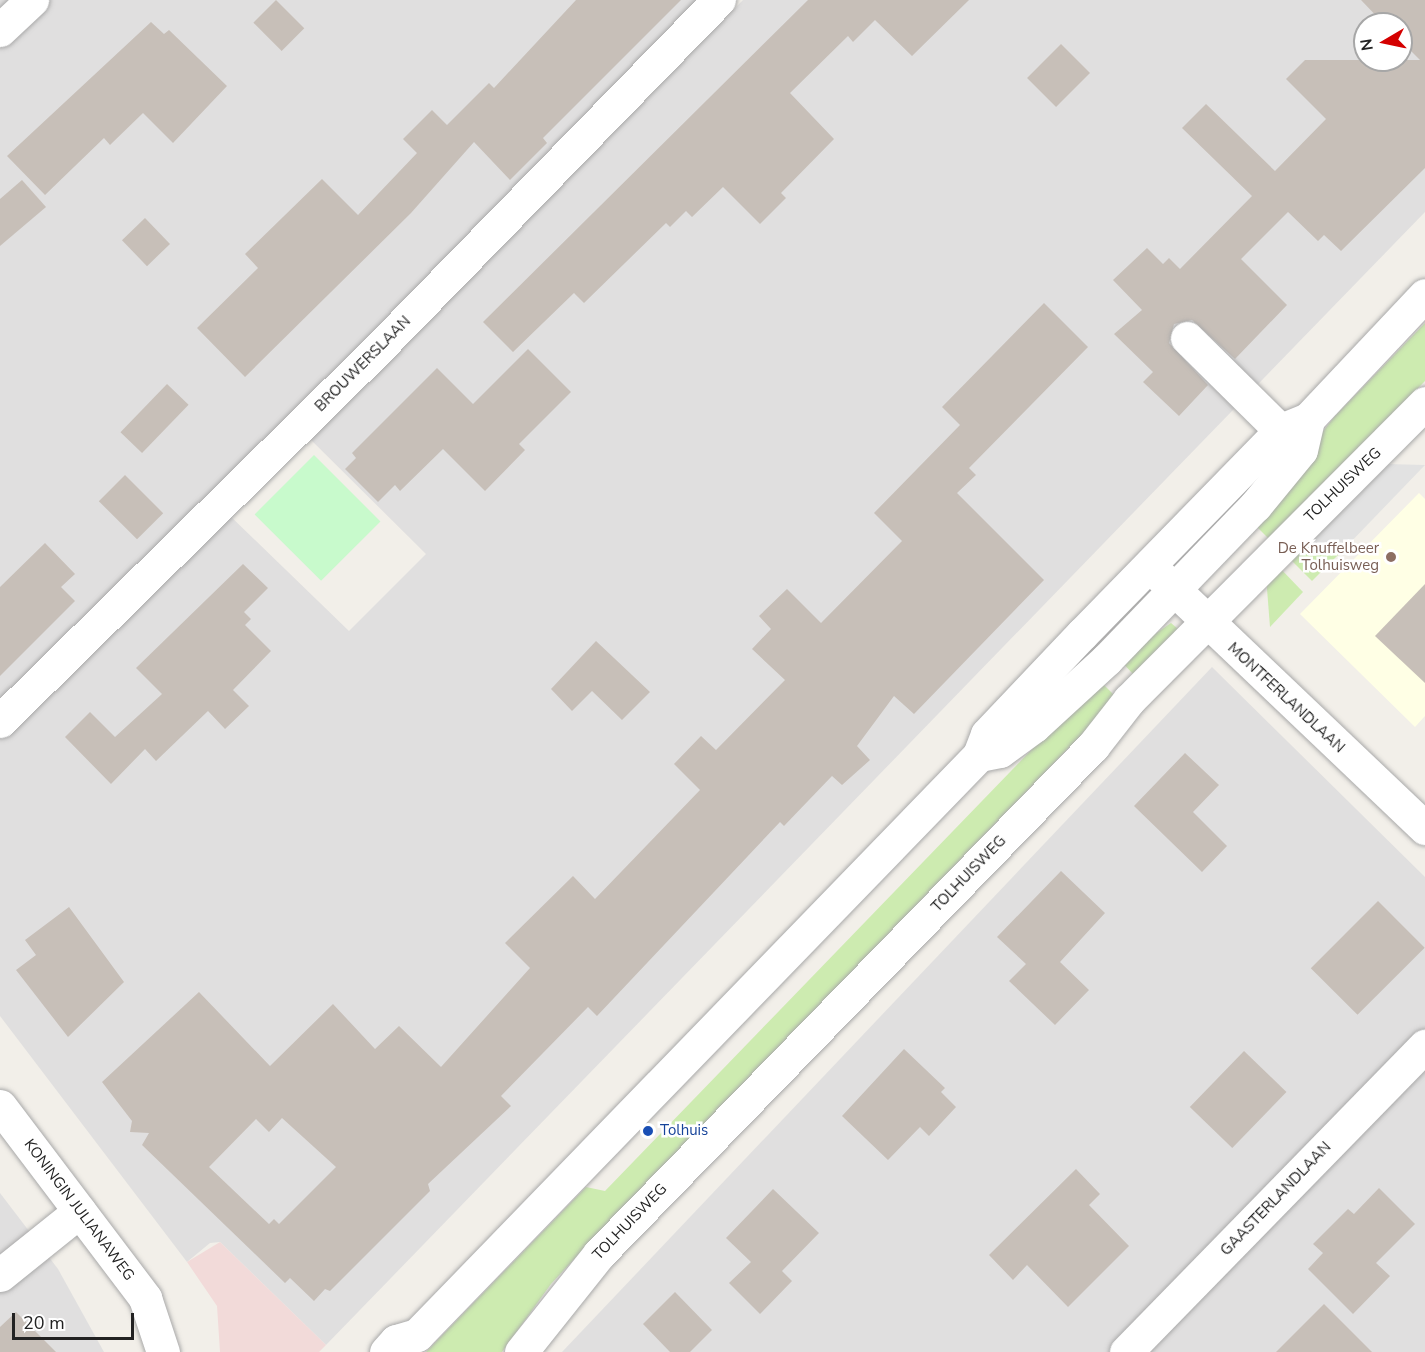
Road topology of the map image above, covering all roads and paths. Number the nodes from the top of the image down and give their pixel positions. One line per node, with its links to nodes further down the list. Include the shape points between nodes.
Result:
1 (32, 0): 3 (street)
2 (719, 0): 11 (street, BROUWERSLAAN, via 376,351)
3 (0, 30)
4 (1425, 295): 7 (street)
5 (1187, 338): 7 (street)
6 (1425, 403): 10 (street, TOLHUISWEG)
7 (1297, 433): 8 (street); 9 (street)
8 (1150, 566): 9 (street, MONTFERLANDLAAN); 12 (street, via 999,721)
9 (1173, 589): 10 (street, MONTFERLANDLAAN); 12 (street, via 1064,701 1000,751)
10 (1206, 622): 13 (street, MONTFERLANDLAAN); 21 (street, TOLHUISWEG, via 599,1254)
11 (0, 721)
12 (979, 755): 18 (street)
13 (1425, 828)
14 (1425, 1046): 22 (street, GAASTERLANDLAAN)
15 (0, 1106): 16 (street, KONINGIN JULIANAWEG)
16 (80, 1211): 17 (street); 19 (street, KONINGIN JULIANAWEG, via 145,1298)
17 (0, 1275)
18 (415, 1343): 20 (street, via 396,1341)
19 (163, 1352)
20 (386, 1352)
21 (521, 1352)
22 (1126, 1352)

